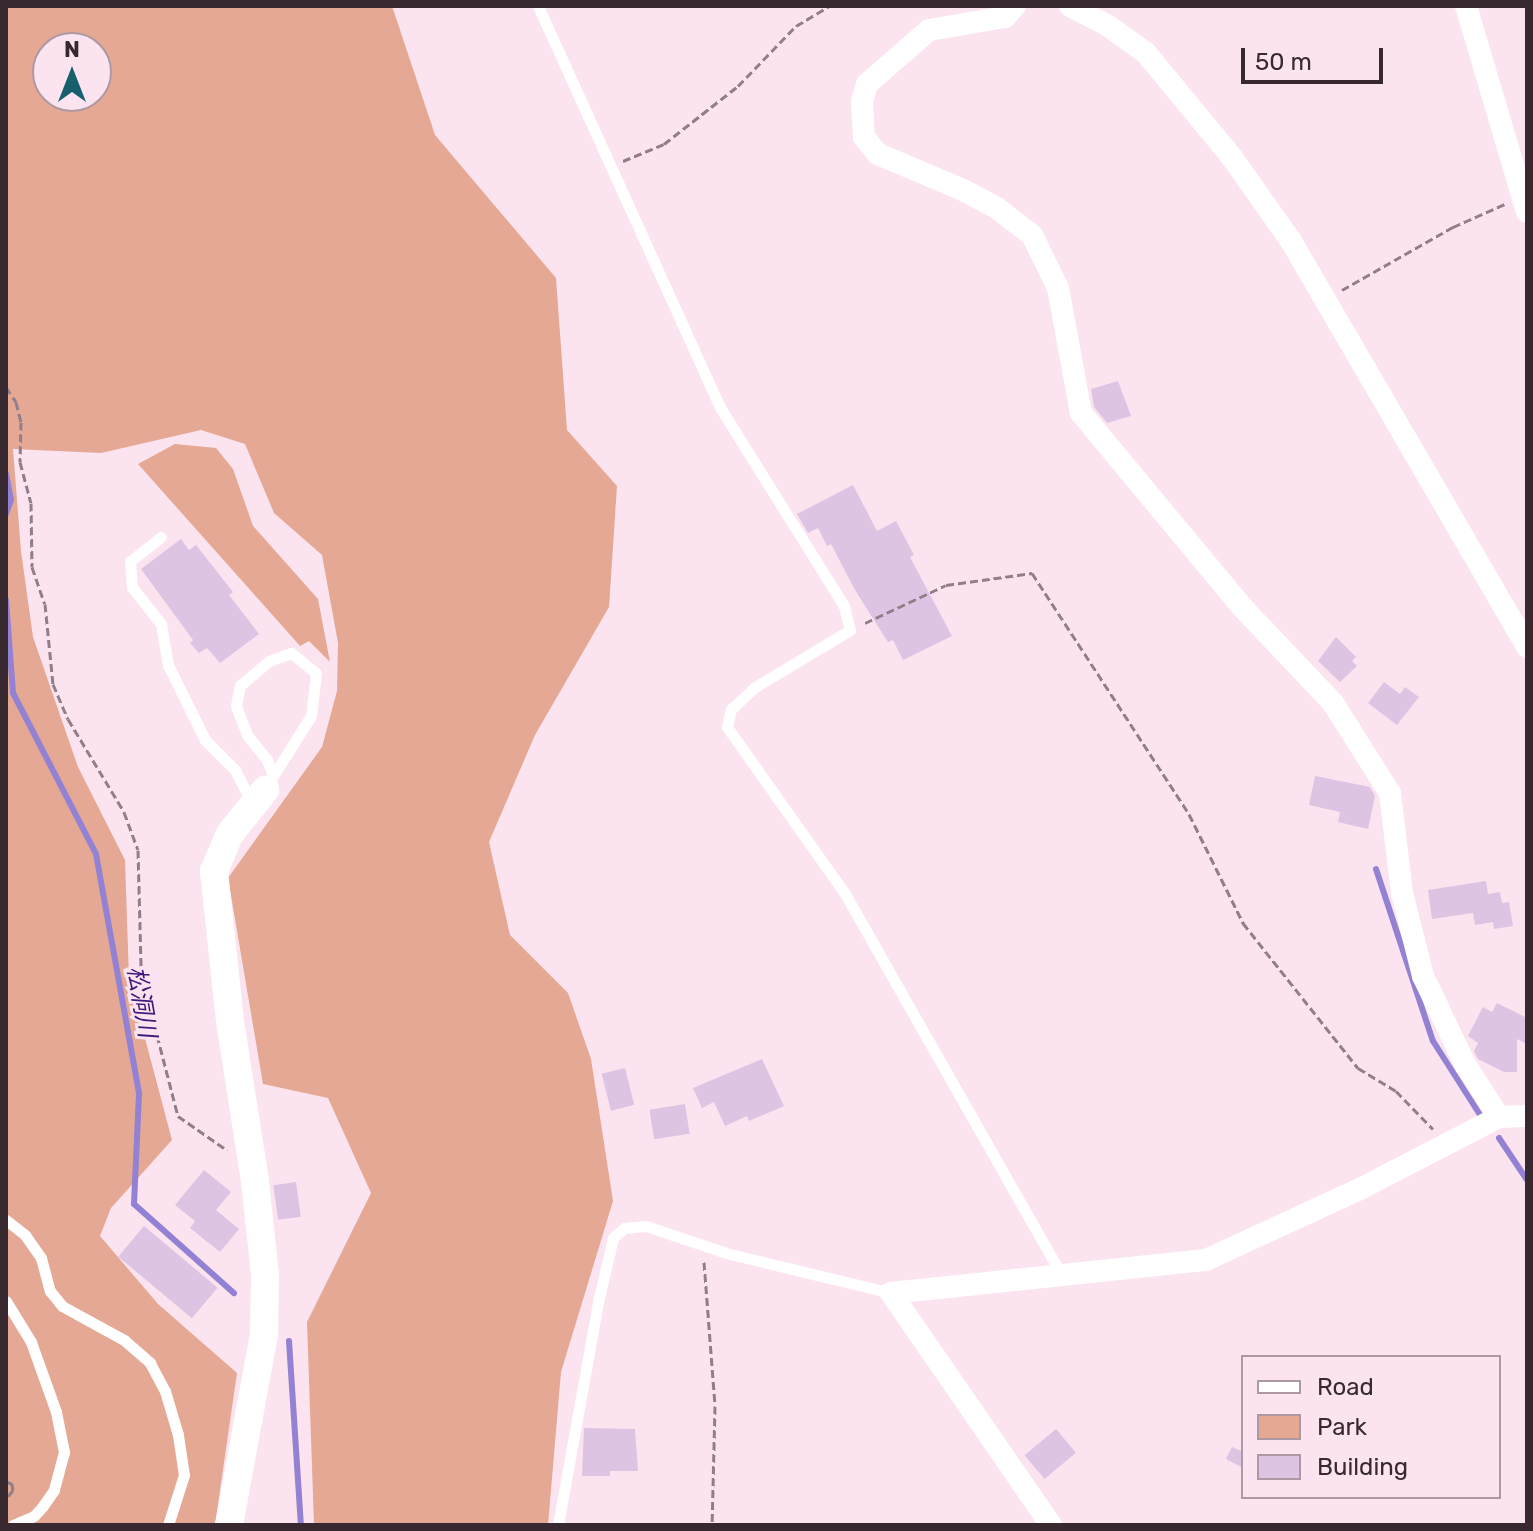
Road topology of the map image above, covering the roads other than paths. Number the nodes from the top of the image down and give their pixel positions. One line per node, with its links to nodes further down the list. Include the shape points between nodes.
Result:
1 (538, 6): 12 (lane, via 721,409 844,606 850,630 755,687 731,709 727,727 844,892)
2 (1015, 6): 10 (street, via 1005,17 929,30 867,84 862,101 864,137 878,154 963,190 1032,235 1058,288 1081,413 1242,607 1333,703 1390,793 1402,893 1423,976 1465,1064)
3 (1070, 6): 7 (street, via 1107,25 1166,73 1291,241)
4 (1466, 6): 5 (street)
5 (1524, 204)
6 (161, 537): 8 (lane, via 130,561 132,587 161,624 168,665 205,740)
7 (1527, 647)
8 (263, 790): 8 (lane, via 311,716 316,673 291,653 269,661 240,685 236,706 247,735 267,760); 17 (street, via 229,835 214,871 265,1275 264,1334)
9 (1527, 1116): 10 (street)
10 (1499, 1117): 12 (street, via 1206,1260)
11 (6, 1220): 16 (lane, via 41,1258 50,1291 62,1306 124,1340 150,1363 165,1391 184,1475)
12 (1062, 1275): 13 (street)
13 (891, 1293): 18 (lane, via 635,1225 624,1228 613,1238 598,1302); 19 (street)
14 (6, 1301): 15 (lane, via 31,1342 64,1452 54,1490 43,1506)
15 (13, 1525)
16 (168, 1525)
17 (229, 1525)
18 (558, 1525)
19 (1051, 1525)

